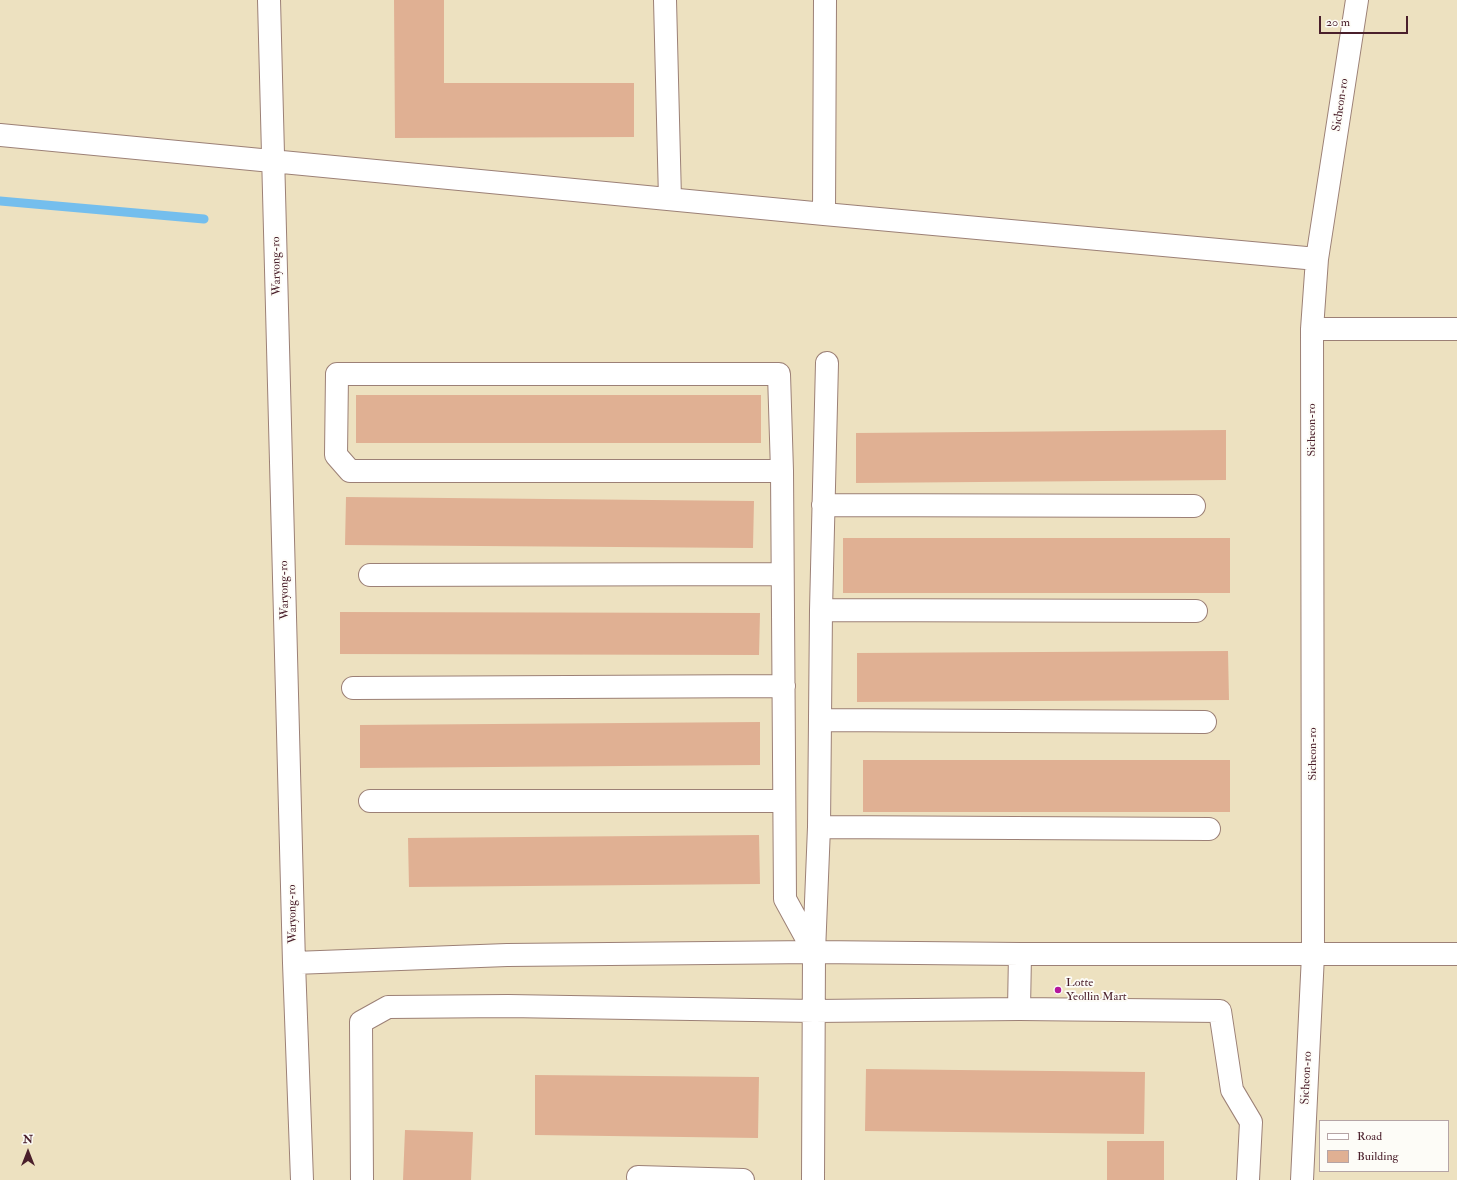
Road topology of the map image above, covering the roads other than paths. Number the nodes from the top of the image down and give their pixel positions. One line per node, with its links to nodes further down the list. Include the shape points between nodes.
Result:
1 (269, 0): 6 (street, Waryong-ro)
2 (665, 0): 7 (street)
3 (825, 0): 8 (street)
4 (1357, 0): 9 (street, Sicheon-ro)
5 (0, 135): 6 (street)
6 (274, 160): 7 (street); 32 (street, Waryong-ro)
7 (670, 199): 8 (street)
8 (824, 214): 9 (street)
9 (1317, 259): 10 (street, Sicheon-ro)
10 (1312, 329): 11 (street); 31 (street, Sicheon-ro)
11 (1457, 329)
12 (826, 363): 14 (street)
13 (782, 471): 13 (street, via 350,471 336,455 337,374 779,374); 16 (street)
14 (823, 505): 15 (street); 18 (street)
15 (1194, 506)
16 (782, 574): 17 (street); 20 (street)
17 (370, 575)
18 (821, 610): 19 (street); 22 (street)
19 (1196, 611)
20 (784, 686): 21 (street); 25 (street)
21 (353, 688)
22 (820, 720): 23 (street); 26 (street)
23 (1205, 722)
24 (370, 801): 25 (street)
25 (784, 801): 28 (street, via 785,899)
26 (818, 827): 27 (street); 28 (street)
27 (1209, 829)
28 (814, 952): 29 (street); 32 (street, via 507,955); 34 (street)
29 (1020, 954): 31 (street); 33 (street)
30 (1457, 954): 31 (street)
31 (1313, 955): 42 (street, Sicheon-ro)
32 (294, 963): 36 (street, Waryong-ro)
33 (1019, 1009): 34 (street); 41 (street, via 1220,1011 1232,1090 1251,1122)
34 (814, 1011): 37 (street, via 508,1006 388,1007 361,1022); 40 (street)
35 (638, 1177): 38 (street)
36 (302, 1180)
37 (362, 1180)
38 (710, 1180): 39 (street)
39 (743, 1180)
40 (813, 1180)
41 (1248, 1180)
42 (1302, 1180)

